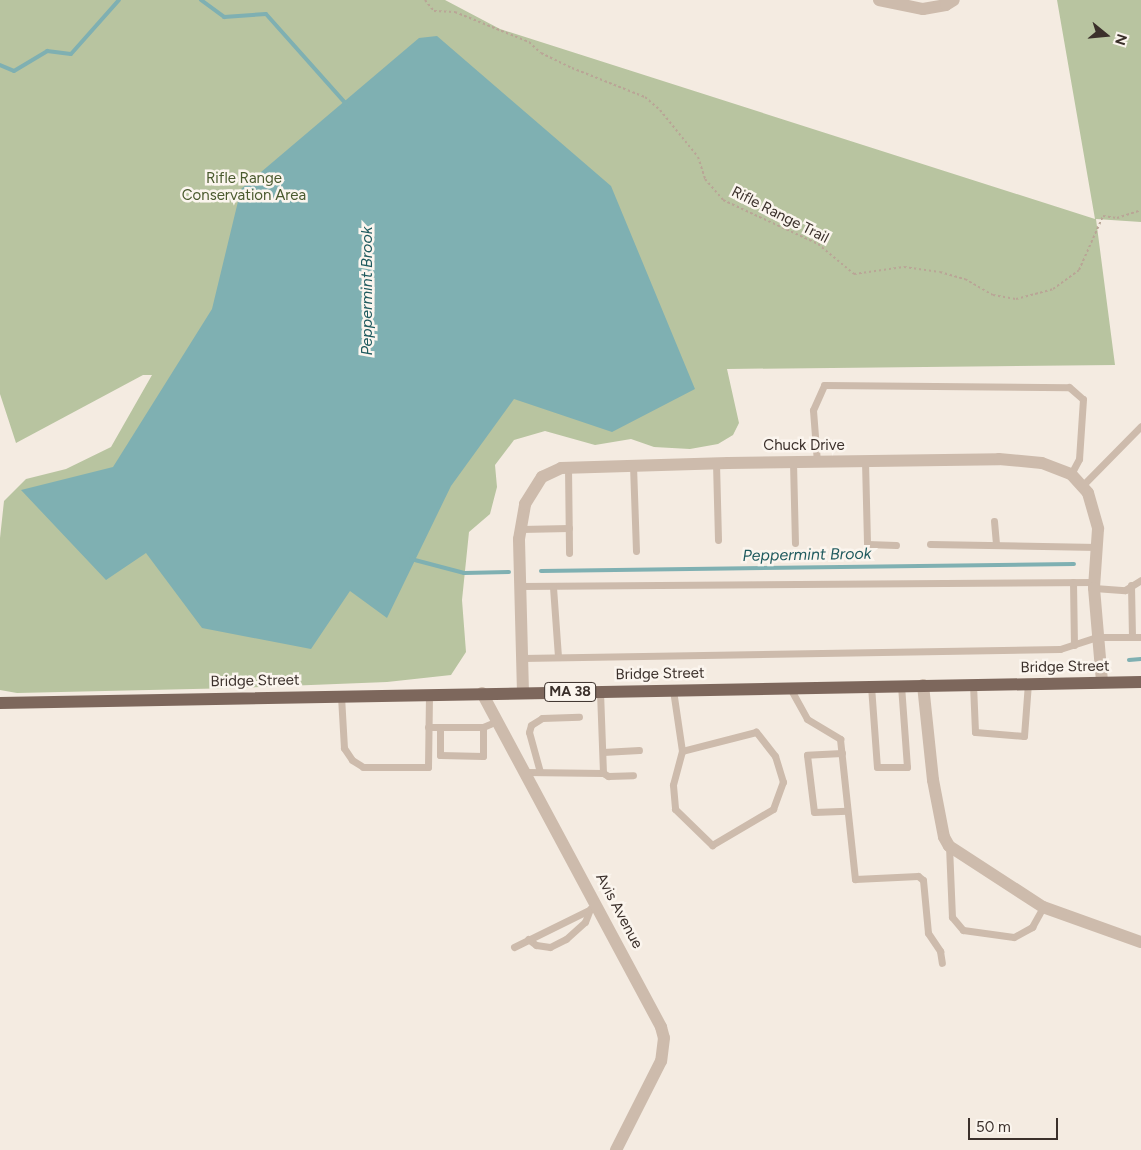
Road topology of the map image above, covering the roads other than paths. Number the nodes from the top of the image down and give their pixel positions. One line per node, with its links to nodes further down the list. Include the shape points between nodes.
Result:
1 (879, 0): 2 (street, via 923,9 946,5)
2 (954, 0)
3 (1141, 426): 11 (lane)
4 (792, 462): 5 (street, Chuck Drive); 7 (street, Chuck Drive); 16 (lane)
5 (817, 462): 6 (street, Chuck Drive); 10 (lane, via 813,410 824,385 1069,387 1084,399 1079,459)
6 (865, 462): 10 (street, Chuck Drive, via 998,459 1042,463); 18 (lane, via 868,544)
7 (716, 463): 8 (street, Chuck Drive); 15 (lane)
8 (633, 465): 9 (street, Chuck Drive); 21 (lane)
9 (568, 468): 13 (lane); 14 (street, Chuck Drive, via 542,477 525,504)
10 (1071, 474): 11 (street, Chuck Drive)
11 (1082, 486): 20 (street, Chuck Drive, via 1088,493 1098,529)
12 (994, 522): 19 (lane)
13 (569, 528): 14 (lane); 22 (lane)
14 (521, 529): 27 (street, Chuck Drive)
15 (718, 540)
16 (795, 543)
17 (930, 544): 19 (lane)
18 (896, 545)
19 (996, 545): 20 (lane)
20 (1097, 547): 25 (street, Chuck Drive)
21 (636, 551)
22 (569, 553)
23 (1141, 580): 26 (lane)
24 (1073, 582): 25 (lane); 28 (lane); 32 (lane)
25 (1094, 585): 26 (lane, via 1125,590); 29 (street, Chuck Drive)
26 (1131, 585): 30 (lane)
27 (520, 586): 28 (lane); 34 (street, Chuck Drive)
28 (553, 587): 33 (lane)
29 (1098, 637): 30 (lane); 32 (lane); 35 (street, Chuck Drive)
30 (1132, 637): 31 (lane)
31 (1141, 637)
32 (1074, 645): 33 (lane, via 1050,649)
33 (558, 657): 34 (lane)
34 (522, 658): 46 (street, Chuck Drive)
35 (1102, 682): 36 (main road, Bridge Street / MA 38); 37 (main road, Bridge Street / MA 38)
36 (1141, 682)
37 (1028, 683): 38 (main road, Bridge Street / MA 38); 38 (lane, via 1024,736 975,732)
38 (973, 684): 39 (main road, Bridge Street / MA 38)
39 (923, 685): 41 (main road, Bridge Street / MA 38); 64 (street, via 933,780 944,837)
40 (871, 686): 41 (main road, Bridge Street / MA 38); 41 (lane, via 877,768 907,767); 42 (main road, Bridge Street / MA 38)
41 (901, 686)
42 (790, 688): 43 (main road, Bridge Street / MA 38); 58 (lane, via 807,719 840,739)
43 (673, 690): 44 (main road, Bridge Street / MA 38); 56 (lane)
44 (600, 691): 46 (main road, Bridge Street / MA 38); 57 (lane)
45 (482, 693): 46 (main road, Bridge Street / MA 38); 47 (main road, Bridge Street / MA 38); 51 (street, Avis Avenue)
46 (523, 693)
47 (429, 694): 48 (main road, Bridge Street / MA 38); 52 (lane)
48 (342, 696): 49 (main road, Bridge Street / MA 38); 52 (lane, via 344,748 352,760 363,767 428,767)
49 (0, 703)
50 (579, 717): 60 (lane, via 542,718 531,725 529,732)
51 (497, 721): 54 (lane); 59 (street, Avis Avenue)
52 (428, 727): 53 (lane)
53 (440, 727): 54 (lane); 54 (lane, via 440,755 483,756)
54 (484, 727)
55 (638, 750): 57 (lane)
56 (682, 751): 56 (lane, via 673,785 675,809 712,845 773,809 784,782 775,756 756,732)
57 (603, 752): 61 (lane)
58 (842, 753): 63 (lane); 63 (lane, via 807,755 814,812)
59 (526, 772): 60 (lane); 66 (street, Avis Avenue)
60 (540, 772): 61 (lane)
61 (603, 773): 62 (lane, via 608,776)
62 (633, 775)
63 (848, 811): 70 (lane, via 855,879 918,876 923,880 928,933 940,951)
64 (949, 846): 65 (street); 65 (lane, via 952,917 964,930 1014,938 1032,927)
65 (1043, 907): 68 (street)
66 (594, 908): 67 (lane); 67 (lane, via 585,922 566,939 550,947 536,945); 71 (street, Avis Avenue, via 654,1011 664,1038 661,1061)
67 (528, 939): 69 (lane)
68 (1141, 942)
69 (514, 947)
70 (942, 963)
71 (616, 1150)

